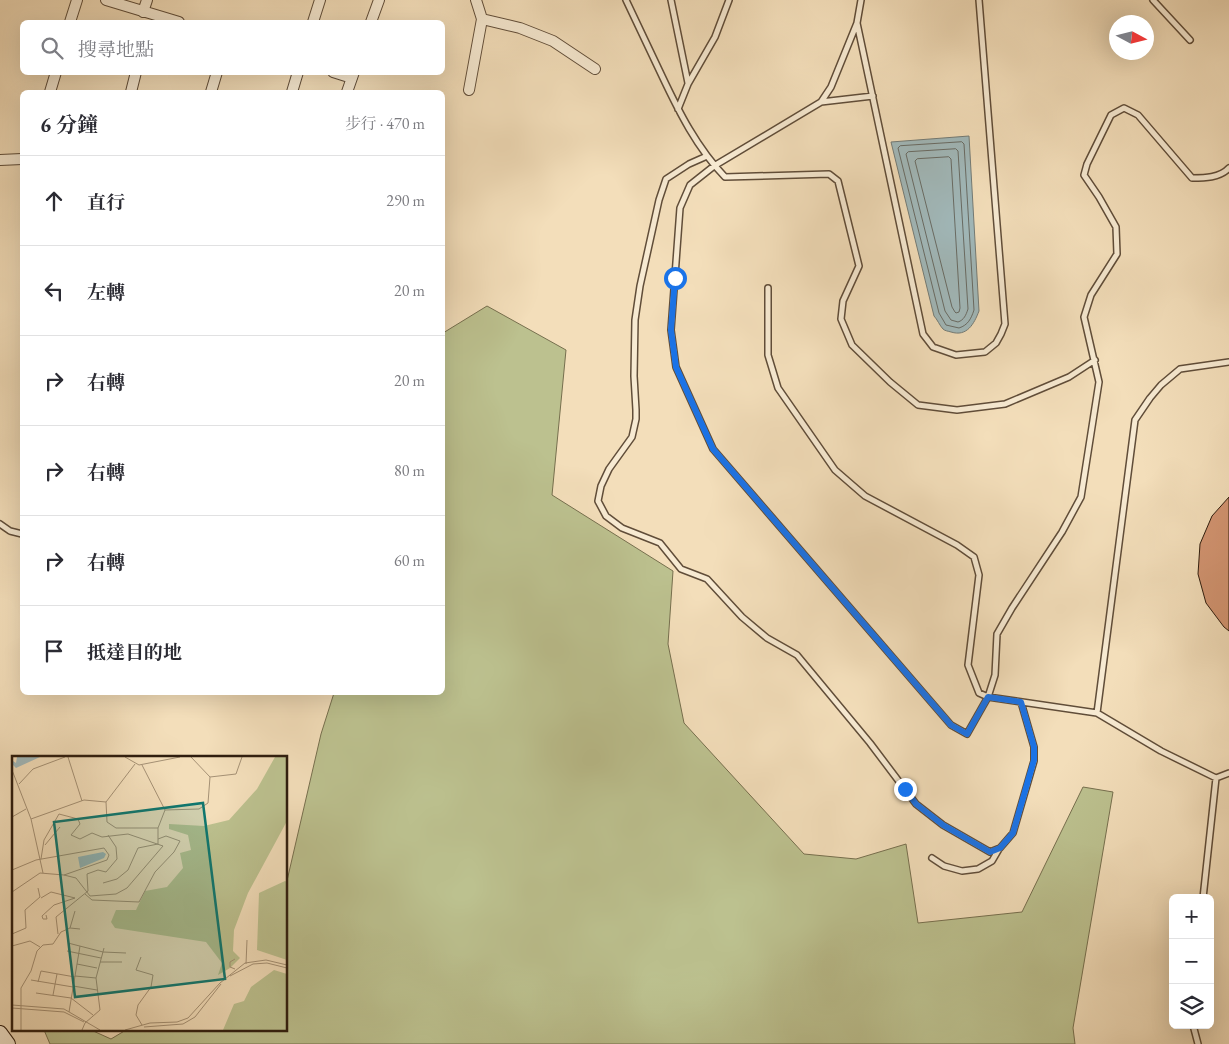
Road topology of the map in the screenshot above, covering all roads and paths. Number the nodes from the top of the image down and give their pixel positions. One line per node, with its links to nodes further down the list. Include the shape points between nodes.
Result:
1 (77, 0): 15 (street)
2 (106, 0): 13 (street)
3 (147, 0): 13 (street)
4 (320, 0): 17 (street)
5 (379, 0): 18 (street)
6 (476, 0): 14 (street)
7 (626, 0): 36 (lane)
8 (671, 0): 27 (lane)
9 (729, 0): 27 (lane, via 715,37)
10 (861, 0): 19 (lane)
11 (979, 0): 34 (lane, via 1005,324 996,344 985,352 956,355 933,347 924,334)
12 (1153, 0): 20 (lane)
13 (148, 16): 16 (street)
14 (482, 18): 21 (street, via 553,41); 33 (street)
15 (71, 20)
16 (169, 20)
17 (314, 20)
18 (372, 20)
19 (857, 23): 34 (lane); 35 (lane, via 831,88)
20 (1190, 40)
21 (595, 69)
22 (55, 75): 28 (street)
23 (135, 75): 29 (street)
24 (216, 75): 30 (street)
25 (297, 75): 31 (street)
26 (353, 75): 32 (street)
27 (688, 84): 36 (lane)
28 (51, 90)
29 (132, 90)
30 (212, 90)
31 (293, 90)
32 (349, 90)
33 (469, 90)
34 (873, 96): 35 (lane)
35 (821, 102): 40 (lane)
36 (678, 109): 37 (lane)
37 (707, 156): 40 (lane); 52 (lane, via 666,179 659,200 635,320 636,419 632,437 609,469 598,501 611,520 622,528 660,542 681,569 707,579 742,617 767,638 796,655 916,804 976,845 990,852)
38 (20, 158): 39 (street)
39 (0, 160)
40 (714, 166): 43 (lane, via 725,177 829,174 838,181 859,266 843,301 841,319 852,345 918,405 957,410 1005,404 1070,377); 47 (lane, via 690,185 680,208 671,330 676,367 713,449 951,725 967,734)
41 (1229, 168): 43 (lane, via 1209,178 1192,178 1138,115 1124,108 1110,115 1084,175 1116,227 1117,254 1090,295 1084,317)
42 (768, 288): 47 (lane, via 768,355 778,388 835,470 865,496 974,557 980,575 968,665 979,692)
43 (1094, 360): 47 (lane, via 1100,382 1081,497 997,634 995,675)
44 (1229, 362): 49 (lane, via 1180,369 1161,385 1136,420)
45 (0, 524): 46 (lane)
46 (20, 534)
47 (988, 697): 48 (lane)
48 (1021, 702): 49 (lane); 52 (lane, via 1034,747 1034,760 1013,833)
49 (1097, 713): 51 (lane, via 1161,751)
50 (1229, 773): 51 (lane)
51 (1216, 778): 54 (lane)
52 (1000, 848): 53 (lane, via 992,861 978,870 962,871 944,866)
53 (932, 858)
54 (1203, 894)
55 (1194, 1029): 58 (lane)
56 (0, 1033): 57 (main road)
57 (8, 1044)
58 (1198, 1044)

